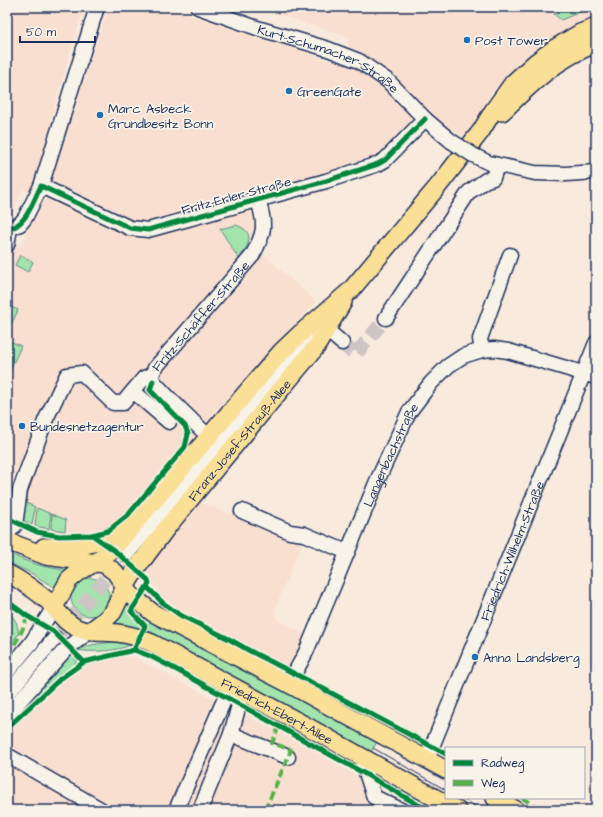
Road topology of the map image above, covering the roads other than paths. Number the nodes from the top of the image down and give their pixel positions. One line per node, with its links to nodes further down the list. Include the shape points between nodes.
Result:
1 (97, 7): 9 (street)
2 (198, 7): 5 (street, Kurt-Schumacher-Straße, via 359,61 388,80)
3 (596, 28): 6 (main road, Franz-Josef-Strauß-Allee, via 574,37 536,62 513,83)
4 (596, 44): 6 (main road, Franz-Josef-Strauß-Allee, via 562,60 534,81)
5 (425, 119): 7 (street, Kurt-Schumacher-Straße, bridge, via 472,155); 10 (street, Fritz-Erler-Straße, via 378,164)
6 (481, 131): 14 (main road, Franz-Josef-Strauß-Allee)
7 (492, 163): 8 (street, Kurt-Schumacher-Straße, via 535,173); 15 (street, via 493,178 469,192)
8 (596, 172)
9 (41, 186): 10 (street, Fritz-Erler-Straße, via 139,230 148,230); 11 (street, via 25,218 20,224)
10 (258, 200): 20 (street, Fritz-Schäffer-Straße, via 264,232 252,256 159,363)
11 (8, 229): 12 (street)
12 (7, 245)
13 (510, 254): 19 (street, via 480,339)
14 (350, 290): 16 (main road, Franz-Josef-Strauß-Allee); 24 (main road, Franz-Josef-Strauß-Allee, via 281,352); 29 (street, Franz-Josef-Strauß-Allee)
15 (386, 318)
16 (328, 330): 18 (street); 32 (main road, Franz-Josef-Strauß-Allee, via 168,526)
17 (596, 343): 21 (street, Friedrich-Wilhelm-Straße)
18 (342, 344)
19 (482, 350): 21 (street, Langenbachstraße, via 508,351); 28 (street, Langenbachstraße, via 463,356 448,366 409,412)
20 (152, 375): 22 (street, via 144,378); 24 (street, Fritz-Schäffer-Straße, via 153,381)
21 (590, 376): 45 (street, Friedrich-Wilhelm-Straße)
22 (133, 391): 23 (street); 27 (street, via 123,403 113,403 82,373 67,375 45,421 20,490)
23 (169, 422)
24 (209, 437): 26 (main road, Franz-Josef-Strauß-Allee)
25 (242, 511): 28 (street, via 290,532 304,534)
26 (136, 520): 27 (main road, via 109,537 88,545 60,548); 30 (main road, Franz-Josef-Strauß-Allee, via 112,550)
27 (11, 540): 30 (main road, via 46,556)
28 (347, 552): 37 (street, Langenbachstraße, via 306,652)
29 (126, 556)
30 (96, 562): 32 (main road, via 115,572); 33 (main road, via 69,580)
31 (7, 573): 33 (main road, via 38,593)
32 (125, 587): 34 (main road, via 110,615); 37 (main road, via 141,604 166,621)
33 (54, 608): 34 (main road, via 70,624 80,630); 36 (street, via 32,642)
34 (90, 631): 38 (main road, Friedrich-Ebert-Allee, via 140,638); 40 (street, via 61,654)
35 (55, 638): 39 (street)
36 (7, 672)
37 (289, 684): 45 (main road)
38 (232, 690): 41 (street, via 239,705); 44 (main road, Friedrich-Ebert-Allee); 50 (street, via 222,704)
39 (7, 694)
40 (7, 715)
41 (231, 734): 43 (street); 51 (street)
42 (7, 755): 49 (street)
43 (288, 757)
44 (361, 757): 48 (main road, Friedrich-Ebert-Allee); 52 (street, via 374,797)
45 (427, 759): 46 (main road)
46 (445, 769)
47 (497, 799): 53 (main road)
48 (449, 808)
49 (102, 810)
50 (176, 810)
51 (200, 810)
52 (401, 810)
53 (516, 810)

